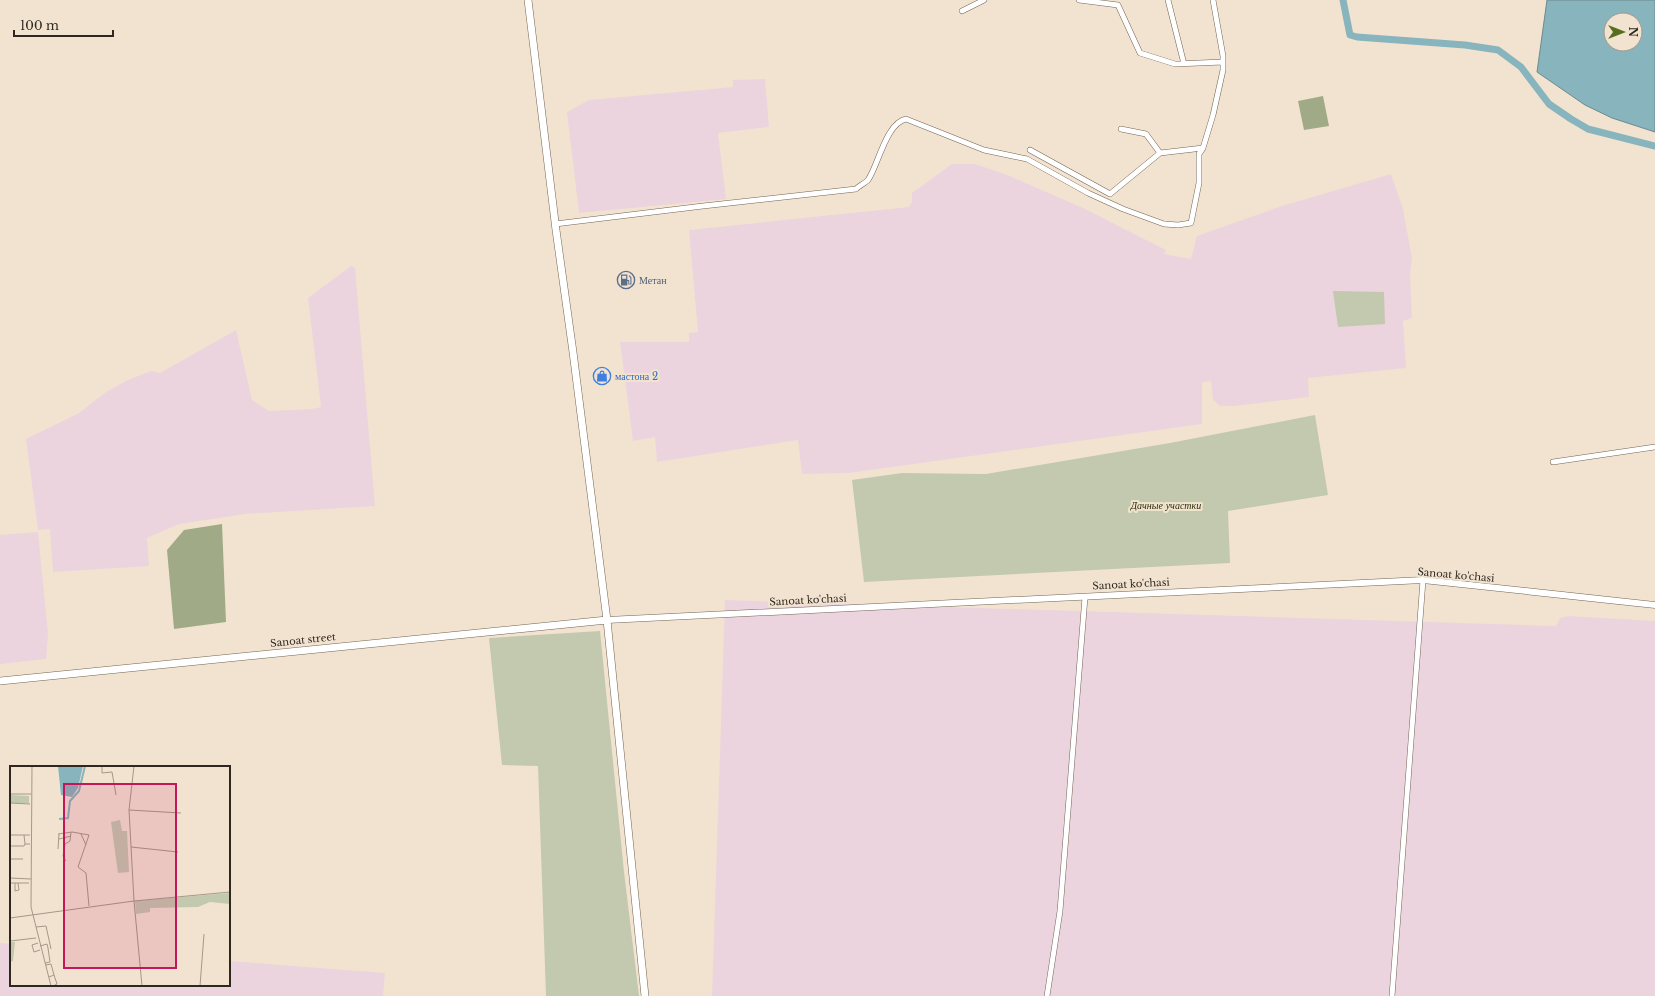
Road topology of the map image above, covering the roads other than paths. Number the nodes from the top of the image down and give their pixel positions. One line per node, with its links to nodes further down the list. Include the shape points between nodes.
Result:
1 (528, 0): 13 (main road)
2 (984, 0): 6 (street)
3 (1079, 0): 8 (street, via 1118,5 1140,53 1175,64)
4 (1168, 0): 8 (street)
5 (1213, 0): 7 (street)
6 (962, 11)
7 (1223, 62): 8 (street); 10 (street, via 1213,115)
8 (1184, 64)
9 (1121, 129): 12 (street, via 1146,134)
10 (1203, 148): 12 (street); 13 (street, via 1199,154 1199,183 1191,223 1178,225 1164,224 1123,209 1027,159 984,150 906,119 901,120 880,151 868,180 856,190)
11 (1030, 150): 12 (street, via 1110,194)
12 (1160, 153)
13 (555, 224): 19 (main road)
14 (1655, 447): 15 (street)
15 (1553, 462)
16 (1423, 580): 17 (street, Sanoat ko'chasi); 18 (street, Sanoat ko'chasi); 23 (street)
17 (1085, 597): 19 (street, Sanoat ko'chasi); 22 (street, via 1060,911)
18 (1655, 605)
19 (607, 620): 20 (main road, Sanoat street); 21 (main road)
20 (0, 681)
21 (645, 996)
22 (1047, 996)
23 (1392, 996)

